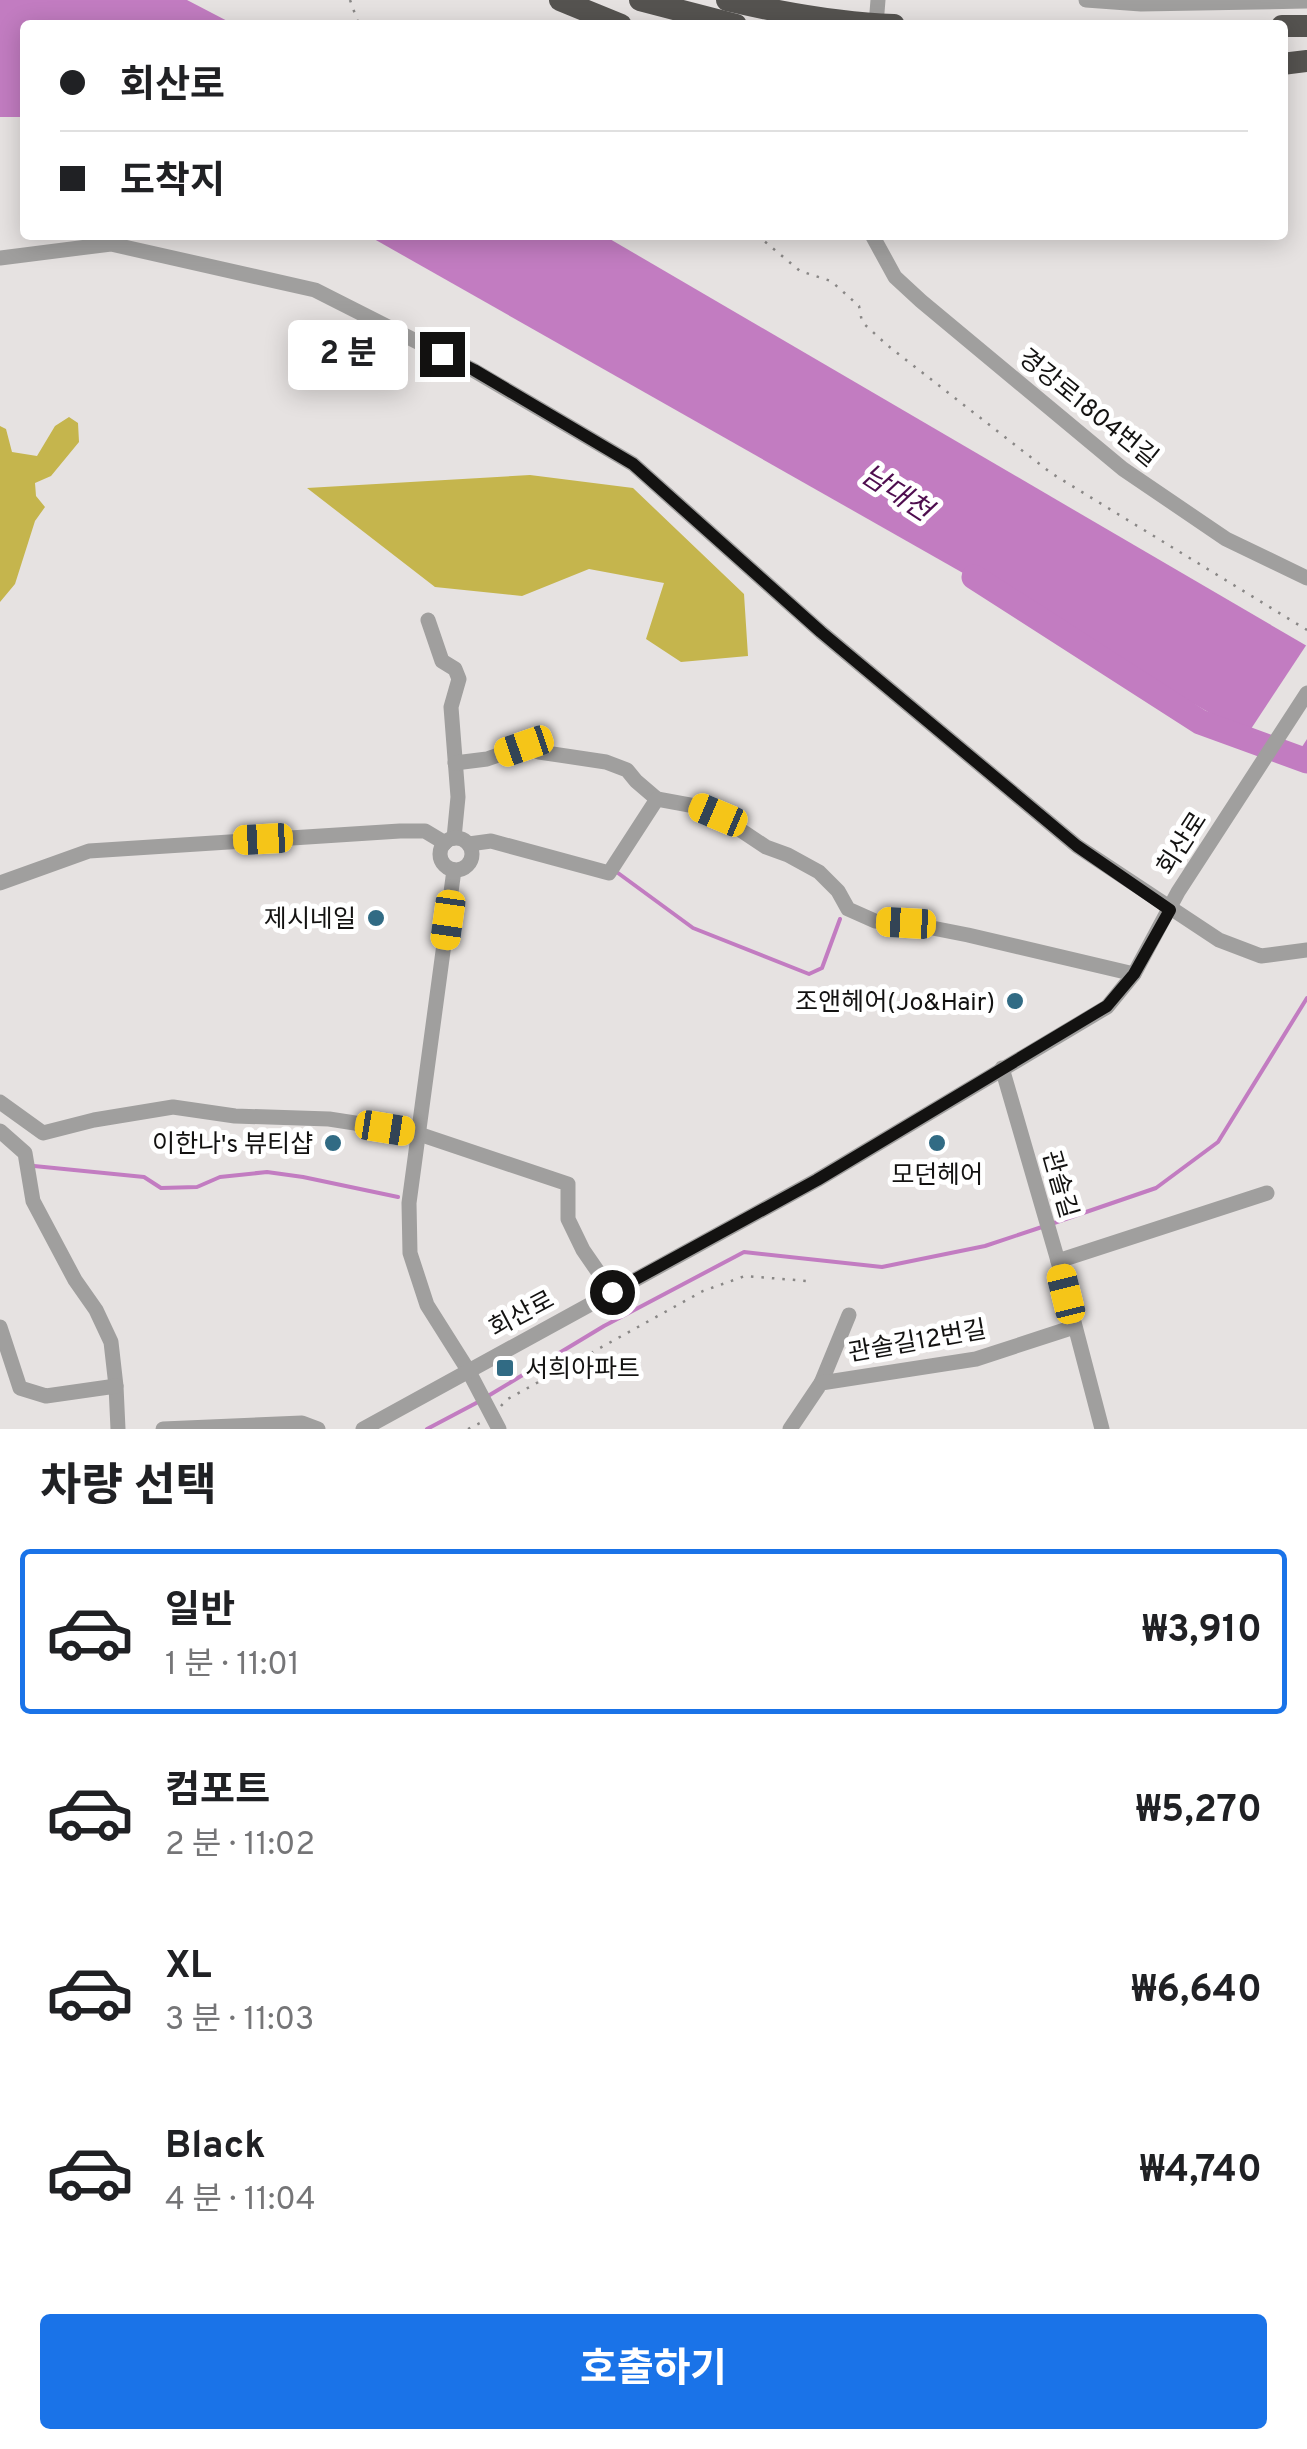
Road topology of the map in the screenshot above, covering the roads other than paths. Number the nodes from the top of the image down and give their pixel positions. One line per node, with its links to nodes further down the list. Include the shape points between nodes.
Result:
1 (560, 0): 6 (highway)
2 (640, 0): 7 (highway)
3 (726, 0): 8 (highway)
4 (1086, 0): 5 (street)
5 (1307, 1)
6 (609, 20)
7 (717, 20)
8 (831, 20)
9 (875, 240): 11 (street, 경강로1804번길, via 895,277 920,301 1123,470 1226,539)
10 (0, 258): 19 (street, via 112,244 315,290 474,370 633,464 1077,846)
11 (1307, 578)
12 (428, 620): 14 (street, via 442,661 458,679 451,707)
13 (1307, 693): 19 (street, 회산로)
14 (455, 762): 15 (street, via 524,746 627,770); 16 (street)
15 (657, 799): 16 (street, via 609,873 491,841); 21 (street, via 718,815 819,872 848,909 874,921 968,935)
16 (456, 842): 17 (street, via 440,852); 17 (street, via 472,855 468,865); 18 (street, via 400,831 89,850)
17 (454, 870): 25 (street)
18 (0, 883)
19 (1170, 910): 20 (street, via 1261,956); 21 (street, 회산로)
20 (1307, 950)
21 (1134, 974): 22 (street, 회산로, via 1107,1006)
22 (1002, 1068): 27 (street, 관솔길); 28 (street, 회산로)
23 (0, 1102): 25 (street, via 43,1133 173,1106)
24 (0, 1130): 34 (street, via 25,1153 33,1202 110,1342)
25 (420, 1134): 28 (street, via 568,1184 568,1219); 32 (street, via 409,1204 410,1253 427,1305)
26 (1267, 1193): 27 (street)
27 (1058, 1261): 31 (street, 관솔길)
28 (612, 1292): 32 (street, 회산로)
29 (849, 1314): 33 (street)
30 (0, 1327): 34 (street, via 20,1388 46,1396)
31 (1074, 1328): 33 (street, 관솔길12번길, via 976,1358); 41 (street, 관솔길)
32 (468, 1370): 35 (street); 39 (street, 회산로)
33 (821, 1383): 40 (street, 관솔길12번길)
34 (116, 1386): 36 (street)
35 (493, 1418)
36 (118, 1429)
37 (163, 1429): 38 (street, via 302,1423)
38 (318, 1429)
39 (363, 1429)
40 (790, 1429)
41 (1102, 1429)

